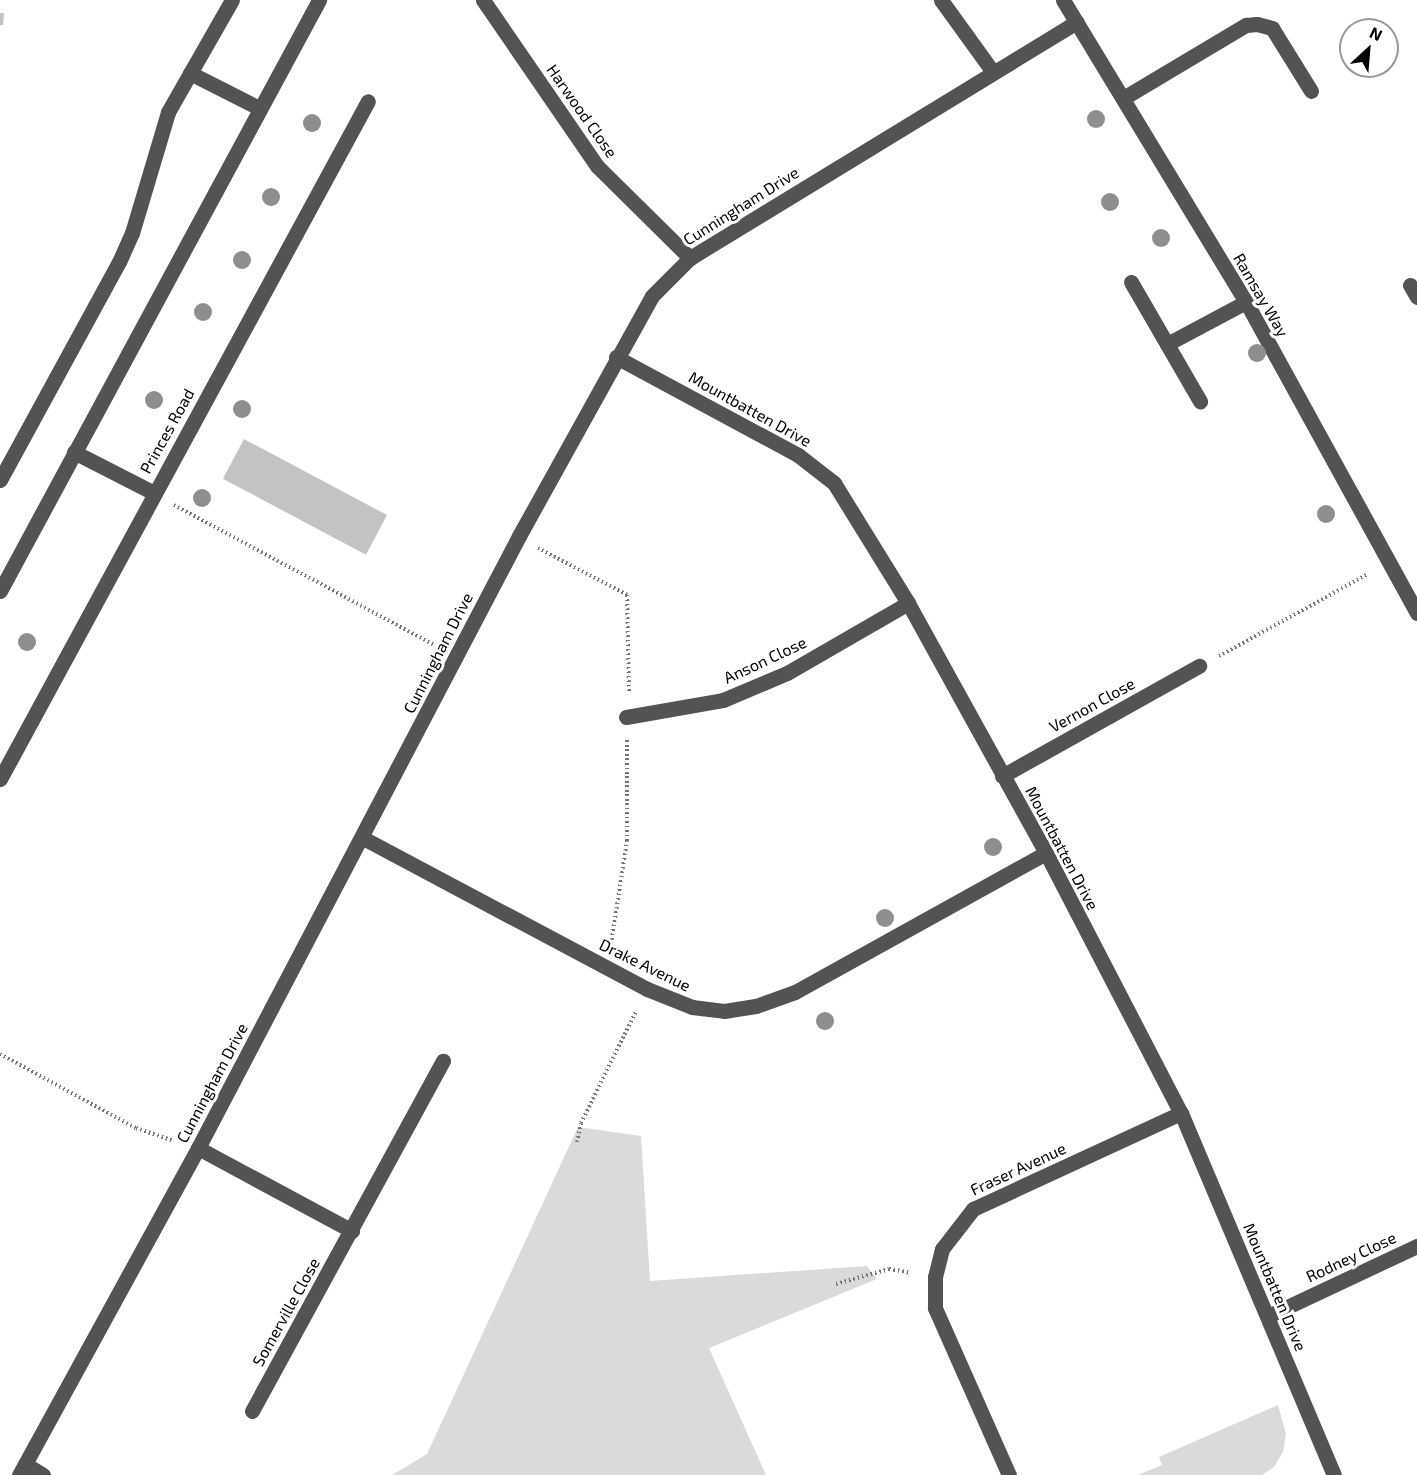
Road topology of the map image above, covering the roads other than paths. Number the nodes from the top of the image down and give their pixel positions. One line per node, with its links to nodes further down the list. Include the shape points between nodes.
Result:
1 (232, 0): 8 (street)
2 (319, 0): 12 (street)
3 (483, 0): 13 (street, Harwood Close, via 597,166)
4 (941, 0): 7 (street)
5 (1063, 0): 6 (street, Ramsay Way)
6 (1077, 22): 7 (street, Cunningham Drive); 10 (street, Ramsay Way)
7 (993, 72): 13 (street, Cunningham Drive)
8 (190, 73): 12 (street); 20 (street, via 168,112 132,233 119,262)
9 (1311, 91): 10 (street, via 1272,28 1257,24 1246,25)
10 (1125, 97): 15 (street, Ramsay Way)
11 (368, 101): 21 (street, Princes Road)
12 (259, 108): 19 (street)
13 (690, 258): 17 (street, Cunningham Drive, via 652,296)
14 (1131, 282): 16 (street)
15 (1246, 302): 16 (street); 24 (street, Ramsay Way)
16 (1167, 344): 18 (street)
17 (616, 357): 23 (street, Mountbatten Drive, via 798,455 834,483); 29 (street, Cunningham Drive)
18 (1200, 401)
19 (74, 452): 21 (street); 22 (street)
20 (0, 480)
21 (154, 493): 28 (street, Princes Road)
22 (0, 591)
23 (908, 603): 26 (street, Anson Close, via 788,673 723,700); 27 (street, Mountbatten Drive)
24 (1417, 614)
25 (1199, 666): 27 (street, Vernon Close)
26 (626, 717)
27 (1002, 776): 30 (street, Mountbatten Drive)
28 (0, 779)
29 (363, 838): 30 (street, Drake Avenue, via 647,989 692,1007 724,1011 756,1006 795,992); 33 (street, Cunningham Drive)
30 (1046, 853): 32 (street, Mountbatten Drive)
31 (443, 1061): 34 (street, Somerville Close)
32 (1181, 1113): 36 (street, Mountbatten Drive); 41 (street, Fraser Avenue, via 974,1209 942,1249 935,1277 935,1308)
33 (198, 1148): 34 (street); 38 (street, Cunningham Drive)
34 (352, 1231): 37 (street, Somerville Close)
35 (1417, 1246): 36 (street, Rodney Close)
36 (1268, 1316): 39 (street, Mountbatten Drive)
37 (252, 1411)
38 (22, 1469): 40 (street)
39 (1329, 1474)
40 (43, 1475)
41 (1009, 1475)

